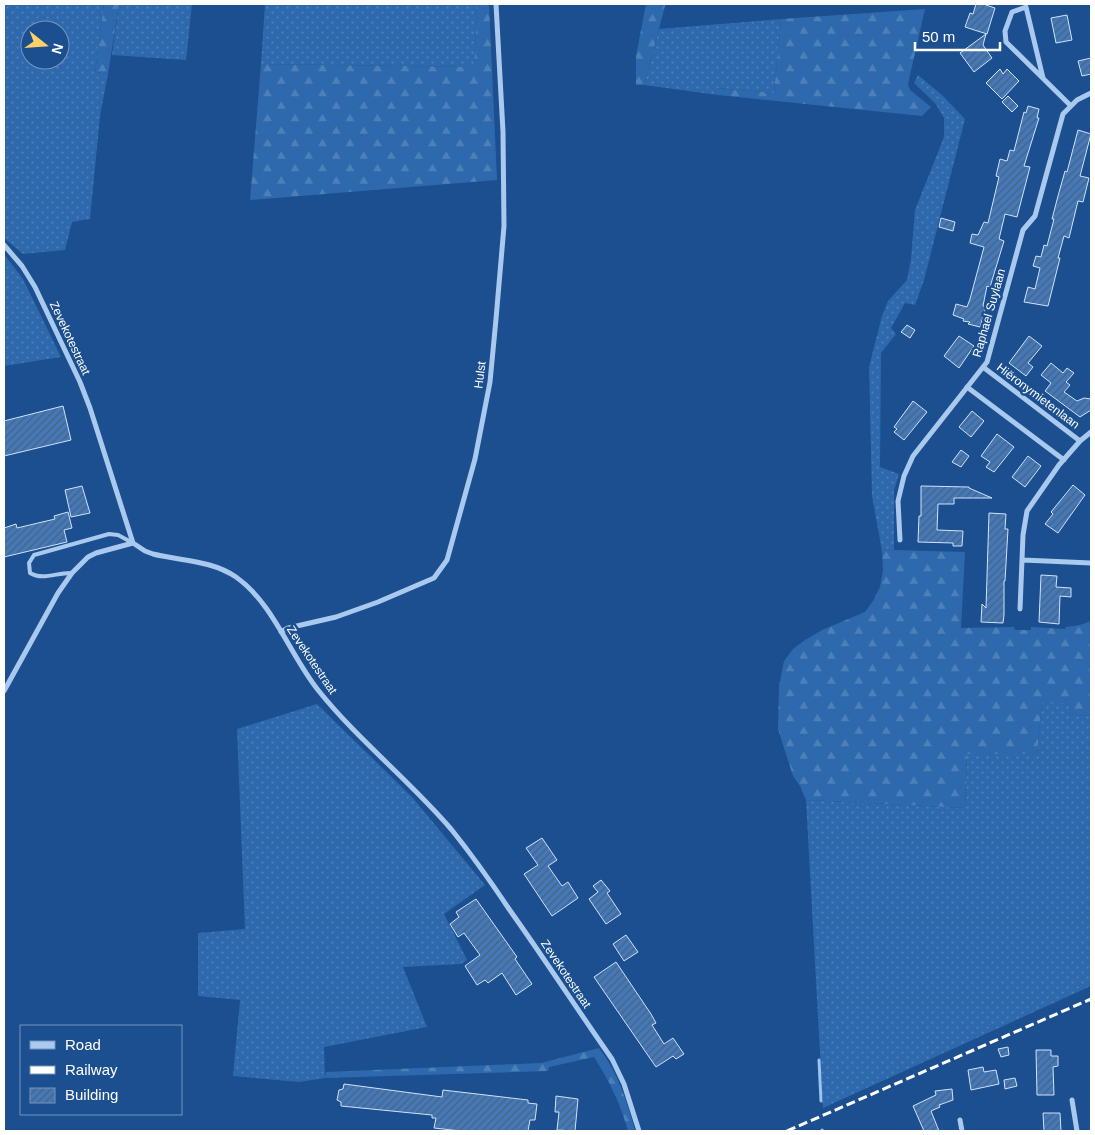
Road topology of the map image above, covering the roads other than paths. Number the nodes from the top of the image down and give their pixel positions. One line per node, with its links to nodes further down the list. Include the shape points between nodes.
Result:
1 (496, 4): 17 (street, Hulst, via 504,226 490,382 454,540 447,560 434,578 336,617)
2 (1043, 78): 2 (street, via 1006,42 1005,31 1012,12 1026,6); 4 (street)
3 (1091, 93): 4 (street, Raphael Suylaan)
4 (1071, 106): 6 (street, Raphael Suylaan, via 1063,114 1035,216 1022,230)
5 (4, 245): 12 (street, Zevekotestraat, via 35,287 80,382)
6 (983, 367): 7 (street, Raphael Suylaan); 9 (street, Hiëronymietenlaan)
7 (967, 387): 10 (street); 11 (street, Raphael Suylaan, via 913,456 904,476 898,500)
8 (1091, 432): 9 (street)
9 (1080, 441): 10 (street)
10 (1064, 460): 13 (street, via 1028,511 1023,535)
11 (900, 540)
12 (134, 543): 15 (street, via 96,553); 15 (lane, via 109,534 34,555 29,563 30,573 35,576); 17 (street, Zevekotestraat, via 153,554 206,564 231,574 265,606)
13 (1023, 560): 14 (street); 16 (street)
14 (1091, 563)
15 (72, 573): 18 (street)
16 (1020, 609)
17 (281, 632): 21 (street, Zevekotestraat, via 316,688 427,803 479,866 612,1059)
18 (4, 691)
19 (1072, 1100): 23 (street)
20 (960, 1120): 22 (street)
21 (640, 1131)
22 (962, 1131)
23 (1077, 1131)

